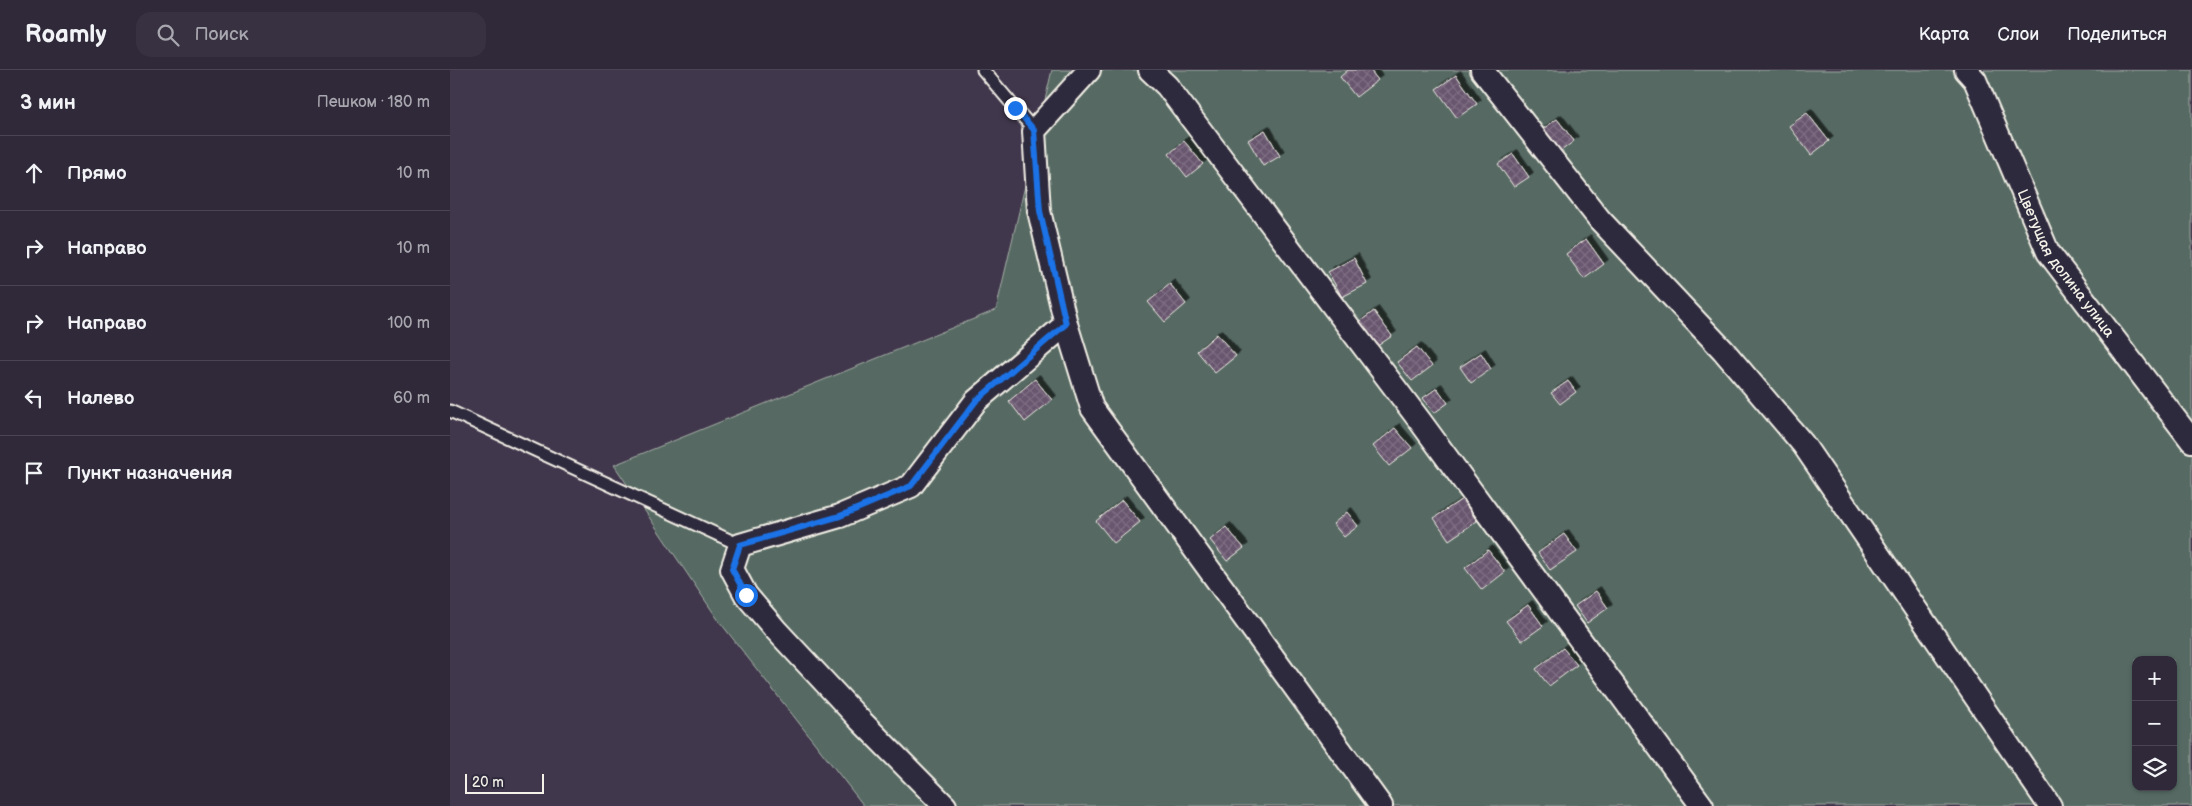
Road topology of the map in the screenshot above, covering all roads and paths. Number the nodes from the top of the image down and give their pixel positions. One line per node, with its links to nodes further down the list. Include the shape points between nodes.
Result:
1 (984, 70): 6 (lane)
2 (1089, 70): 6 (street)
3 (1150, 70): 13 (street, via 1167,86 1420,421)
4 (1482, 70): 14 (street, via 1600,220 1723,350 1803,444)
5 (1966, 70): 9 (street, Цветущая долина улица, via 1975,80 2048,252)
6 (1034, 130): 7 (street, via 1040,211)
7 (1066, 324): 10 (street, via 976,401 911,486 840,516); 12 (street, via 1092,408)
8 (450, 411): 10 (lane)
9 (2192, 442)
10 (740, 545): 11 (street, via 732,569 746,595 860,720)
11 (945, 806)
12 (1381, 806)
13 (1702, 806)
14 (2050, 806)

